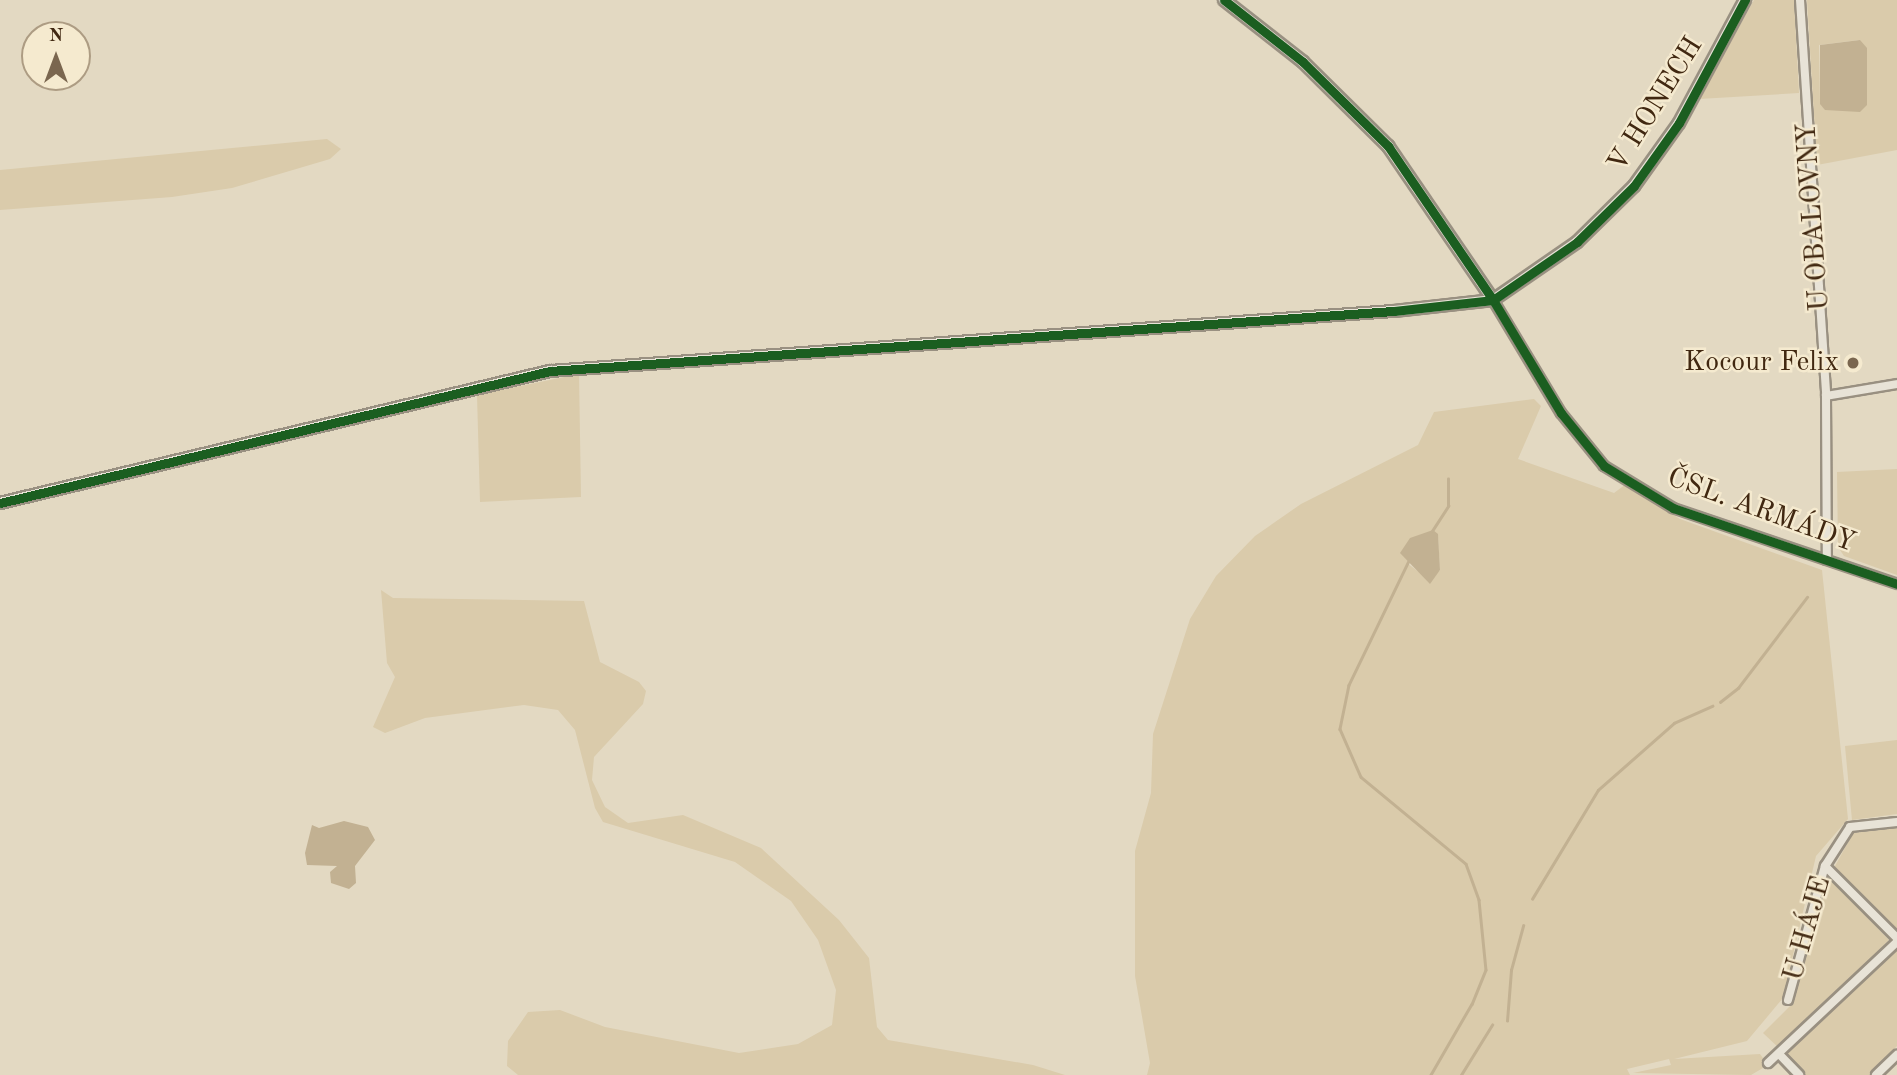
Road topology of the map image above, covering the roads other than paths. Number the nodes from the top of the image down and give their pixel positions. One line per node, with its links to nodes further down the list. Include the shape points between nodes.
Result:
1 (1224, 0): 4 (street, via 1303,62 1388,146)
2 (1745, 0): 4 (street, V HONECH, via 1679,123 1634,186 1577,242)
3 (1800, 0): 6 (street, U OBALOVNY)
4 (1493, 300): 7 (street, via 1380,312 561,369); 8 (street, ČSL. ARMÁDY, via 1567,422 1604,466 1673,508)
5 (1897, 384): 6 (street)
6 (1826, 396): 8 (street, U OBALOVNY)
7 (0, 503)
8 (1827, 561): 9 (street, ČSL. ARMÁDY)
9 (1897, 584)
10 (1897, 822): 11 (street, U HÁJE, via 1850,827)
11 (1825, 866): 12 (street); 13 (street, U HÁJE)
12 (1897, 940): 14 (street)
13 (1788, 1000)
14 (1779, 1054): 16 (street); 17 (street)
15 (1897, 1055): 18 (street)
16 (1768, 1063)
17 (1799, 1075)
18 (1876, 1075)

